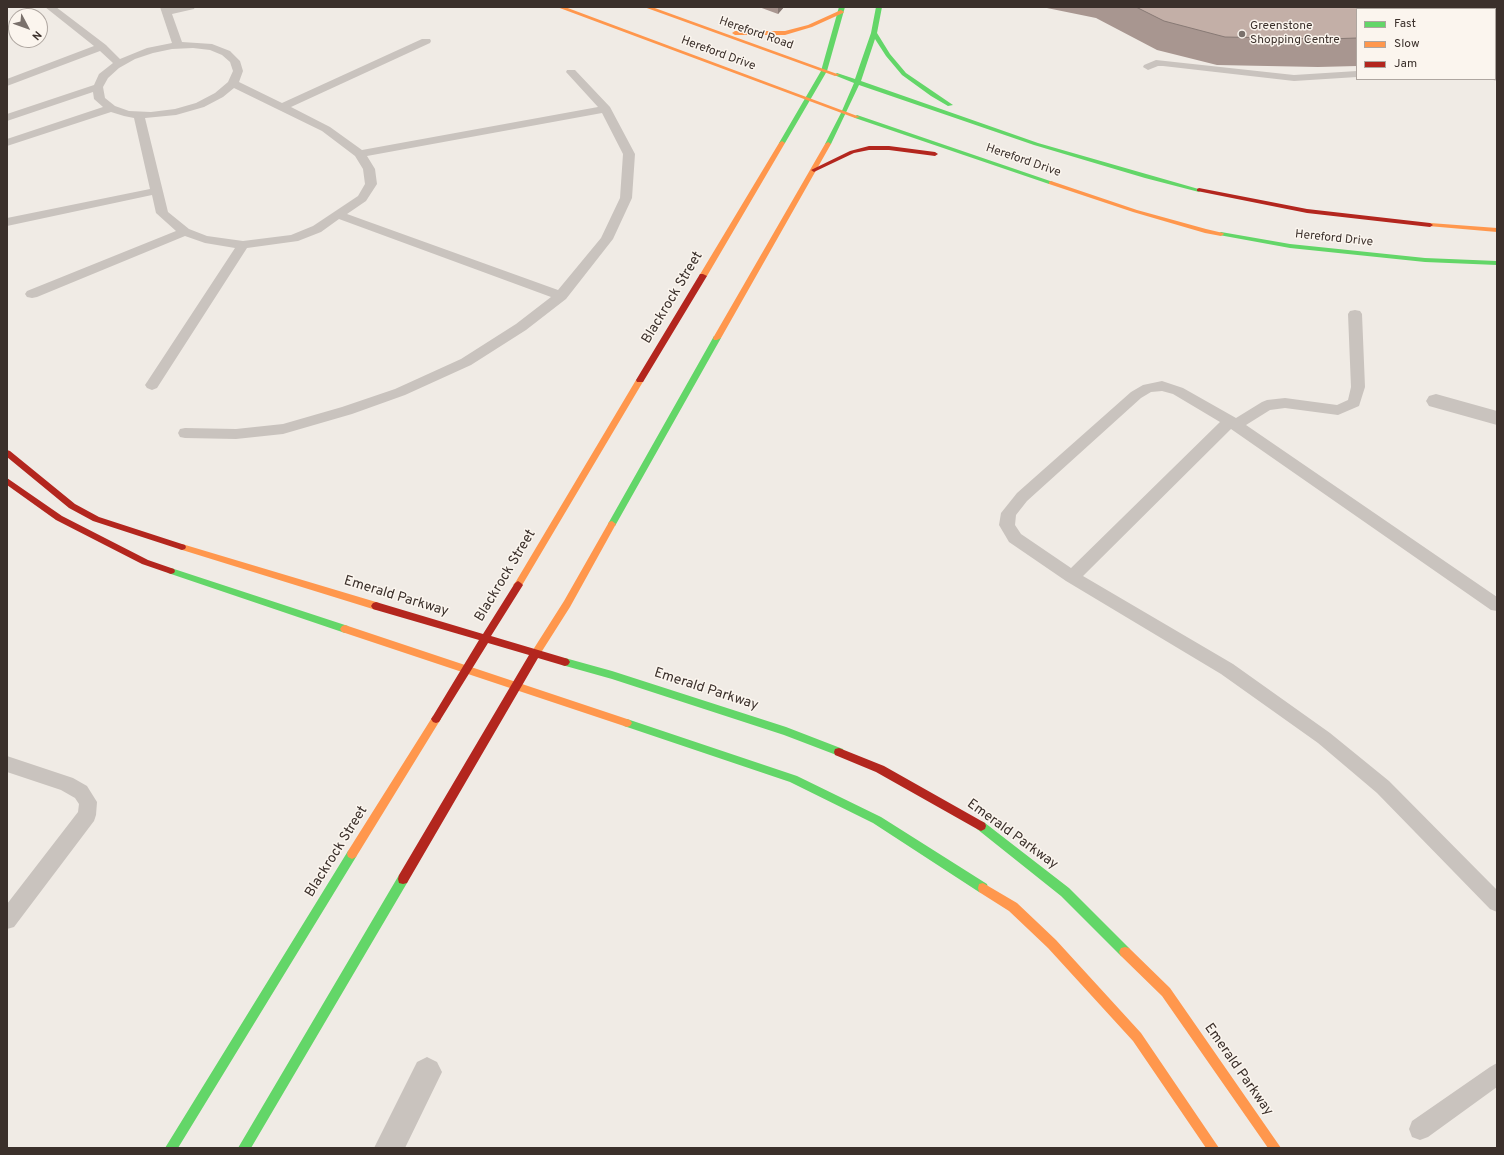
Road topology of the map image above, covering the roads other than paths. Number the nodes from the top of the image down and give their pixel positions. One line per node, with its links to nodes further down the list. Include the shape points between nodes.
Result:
1 (50, 7): 12 (lane)
2 (190, 7): 6 (lane)
3 (560, 7): 22 (street, Hereford Drive)
4 (647, 7): 8 (street, Hereford Road)
5 (879, 7): 9 (street)
6 (166, 10): 11 (lane)
7 (842, 10): 8 (street, via 810,26 785,33); 15 (street, Blackrock Street)
8 (714, 32): 15 (street, Hereford Road)
9 (874, 33): 19 (street); 30 (street, via 895,65 916,84 954,107)
10 (426, 41): 23 (lane)
11 (178, 46): 13 (lane, via 151,50); 20 (lane, via 194,45 226,53 235,61 238,71)
12 (102, 47): 13 (lane); 18 (lane)
13 (119, 63): 21 (lane, via 103,76)
14 (1148, 66): 17 (lane, via 1163,63 1294,78)
15 (824, 71): 19 (street, Hereford Road); 22 (street, Blackrock Street)
16 (571, 72): 25 (lane)
17 (1356, 74)
18 (7, 83)
19 (857, 83): 26 (street); 30 (street, Hereford Drive)
20 (233, 84): 23 (lane); 27 (lane, via 200,105 176,112)
21 (98, 87): 24 (lane, via 100,99); 28 (lane)
22 (808, 100): 26 (street, Hereford Drive); 53 (street, Blackrock Street)
23 (282, 107): 31 (lane, via 326,129)
24 (110, 108): 27 (lane); 29 (lane)
25 (606, 109): 31 (lane); 42 (lane, via 628,154 626,198 607,239)
26 (844, 113): 32 (street); 33 (street, Hereford Drive)
27 (139, 115): 34 (lane)
28 (7, 118)
29 (7, 143)
30 (1036, 144): 37 (street, Hereford Drive, via 1217,195 1307,211 1425,225)
31 (360, 154): 35 (lane, via 369,169 371,184 362,198)
32 (814, 170): 33 (street, via 852,152 869,148 889,148 944,157); 54 (street, via 666,426 567,604)
33 (1071, 190): 40 (street, Hereford Drive, via 1205,231 1290,246 1426,260)
34 (156, 191): 36 (lane); 38 (lane, via 162,213)
35 (339, 215): 39 (lane, via 317,229 294,238 265,244); 42 (lane)
36 (7, 222)
37 (1497, 230)
38 (185, 232): 39 (lane, via 205,239); 41 (lane)
39 (242, 245): 44 (lane)
40 (1497, 263)
41 (32, 294)
42 (561, 296): 48 (lane, via 521,327 466,362 400,392 347,411 283,429 236,434)
43 (1355, 314): 47 (lane, via 1358,387 1354,403 1338,410 1285,403 1267,405)
44 (152, 385)
45 (1436, 401): 46 (street)
46 (1497, 418)
47 (1233, 423): 51 (lane); 51 (lane, via 1178,391 1162,386 1148,388 1136,395 1022,497 1009,513 1007,525 1015,538); 52 (lane)
48 (185, 433)
49 (7, 452): 53 (street, Emerald Parkway, via 72,506 96,519)
50 (7, 481): 55 (street, via 58,518 145,562)
51 (1072, 577): 58 (lane, via 1227,669 1324,738 1383,787)
52 (1497, 605)
53 (485, 639): 54 (street, Emerald Parkway); 55 (street, Blackrock Street)
54 (536, 653): 56 (street); 67 (street, Emerald Parkway, via 786,730 880,769 975,822 1065,892 1166,992)
55 (466, 670): 56 (street); 63 (street, Blackrock Street)
56 (516, 685): 64 (street); 66 (street, via 793,779 877,820 1013,907 1052,944 1137,1037)
57 (7, 764): 59 (lane, via 67,784 82,792 88,802 87,815)
58 (1495, 898)
59 (7, 920)
60 (427, 1072): 65 (street)
61 (1497, 1074): 62 (lane)
62 (1420, 1129)
63 (171, 1148)
64 (244, 1148)
65 (389, 1148)
66 (1213, 1148)
67 (1275, 1148)

